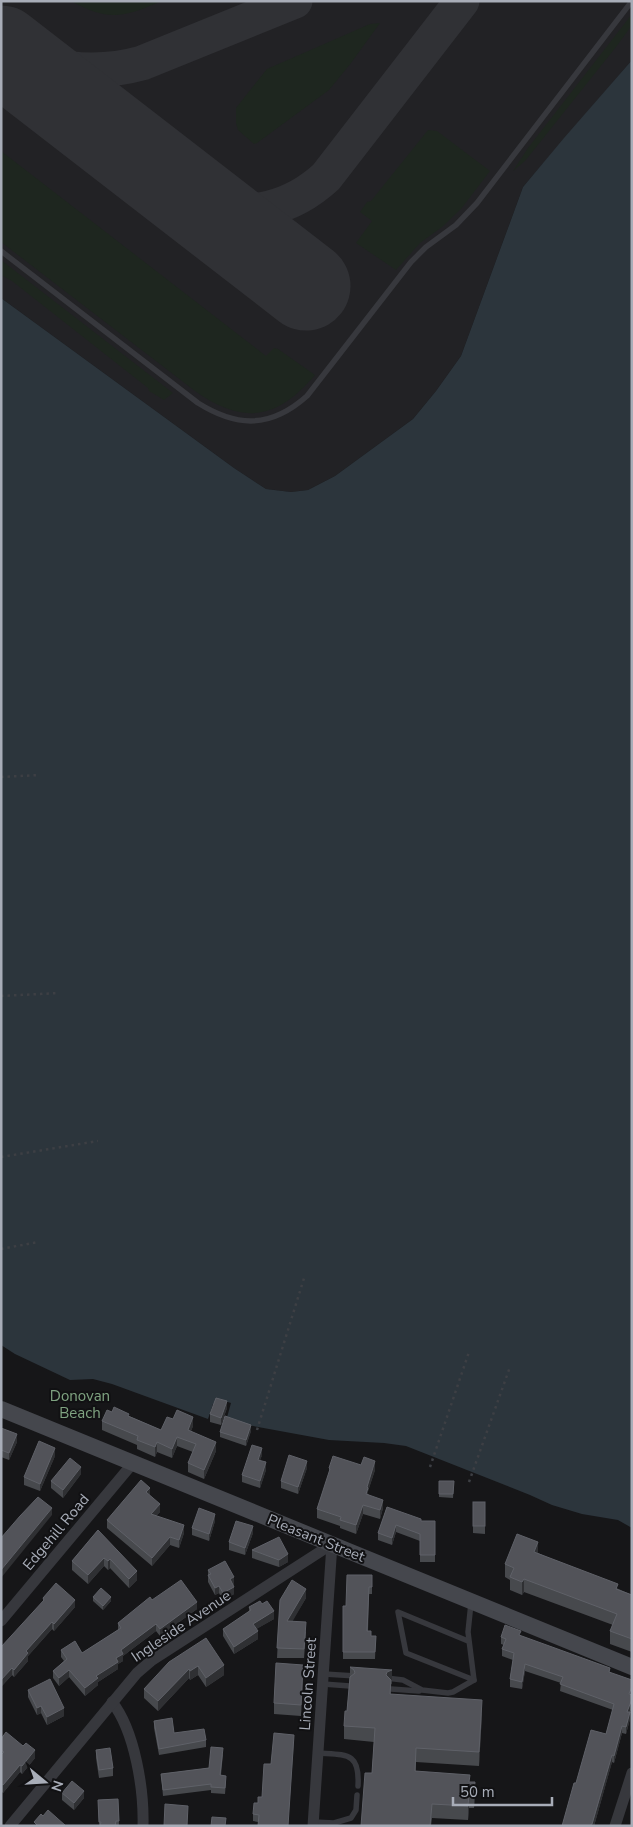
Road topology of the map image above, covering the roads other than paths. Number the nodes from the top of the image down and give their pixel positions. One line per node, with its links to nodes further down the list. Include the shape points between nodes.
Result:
1 (632, 1): 2 (lane, via 477,203 411,262 307,396 275,417 243,421 214,413)
2 (1, 251)
3 (1, 1409): 4 (main road, Pleasant Street)
4 (133, 1463): 5 (main road, Pleasant Street); 7 (street, Edgehill Road)
5 (332, 1544): 6 (main road, Pleasant Street); 12 (street, Lincoln Street); 17 (street, Ingleside Avenue, via 144,1667)
6 (471, 1601): 8 (lane); 9 (main road, Pleasant Street)
7 (1, 1621)
8 (468, 1641): 13 (lane); 13 (lane, via 398,1612 406,1653)
9 (632, 1667)
10 (362, 1676): 12 (lane)
11 (382, 1678): 16 (lane, via 399,1679)
12 (323, 1679): 14 (lane); 18 (street, Lincoln Street)
13 (474, 1680): 16 (lane, via 453,1692)
14 (350, 1686)
15 (391, 1689): 16 (lane)
16 (428, 1691)
17 (112, 1702): 23 (street, Ingleside Avenue); 24 (street, via 123,1719 136,1762 142,1792)
18 (318, 1753): 20 (lane, via 351,1759 358,1767); 22 (street, Lincoln Street)
19 (632, 1774): 25 (street)
20 (358, 1786)
21 (357, 1794): 22 (lane, via 356,1810 350,1818)
22 (314, 1824)
23 (10, 1826)
24 (143, 1826)
25 (615, 1826)

